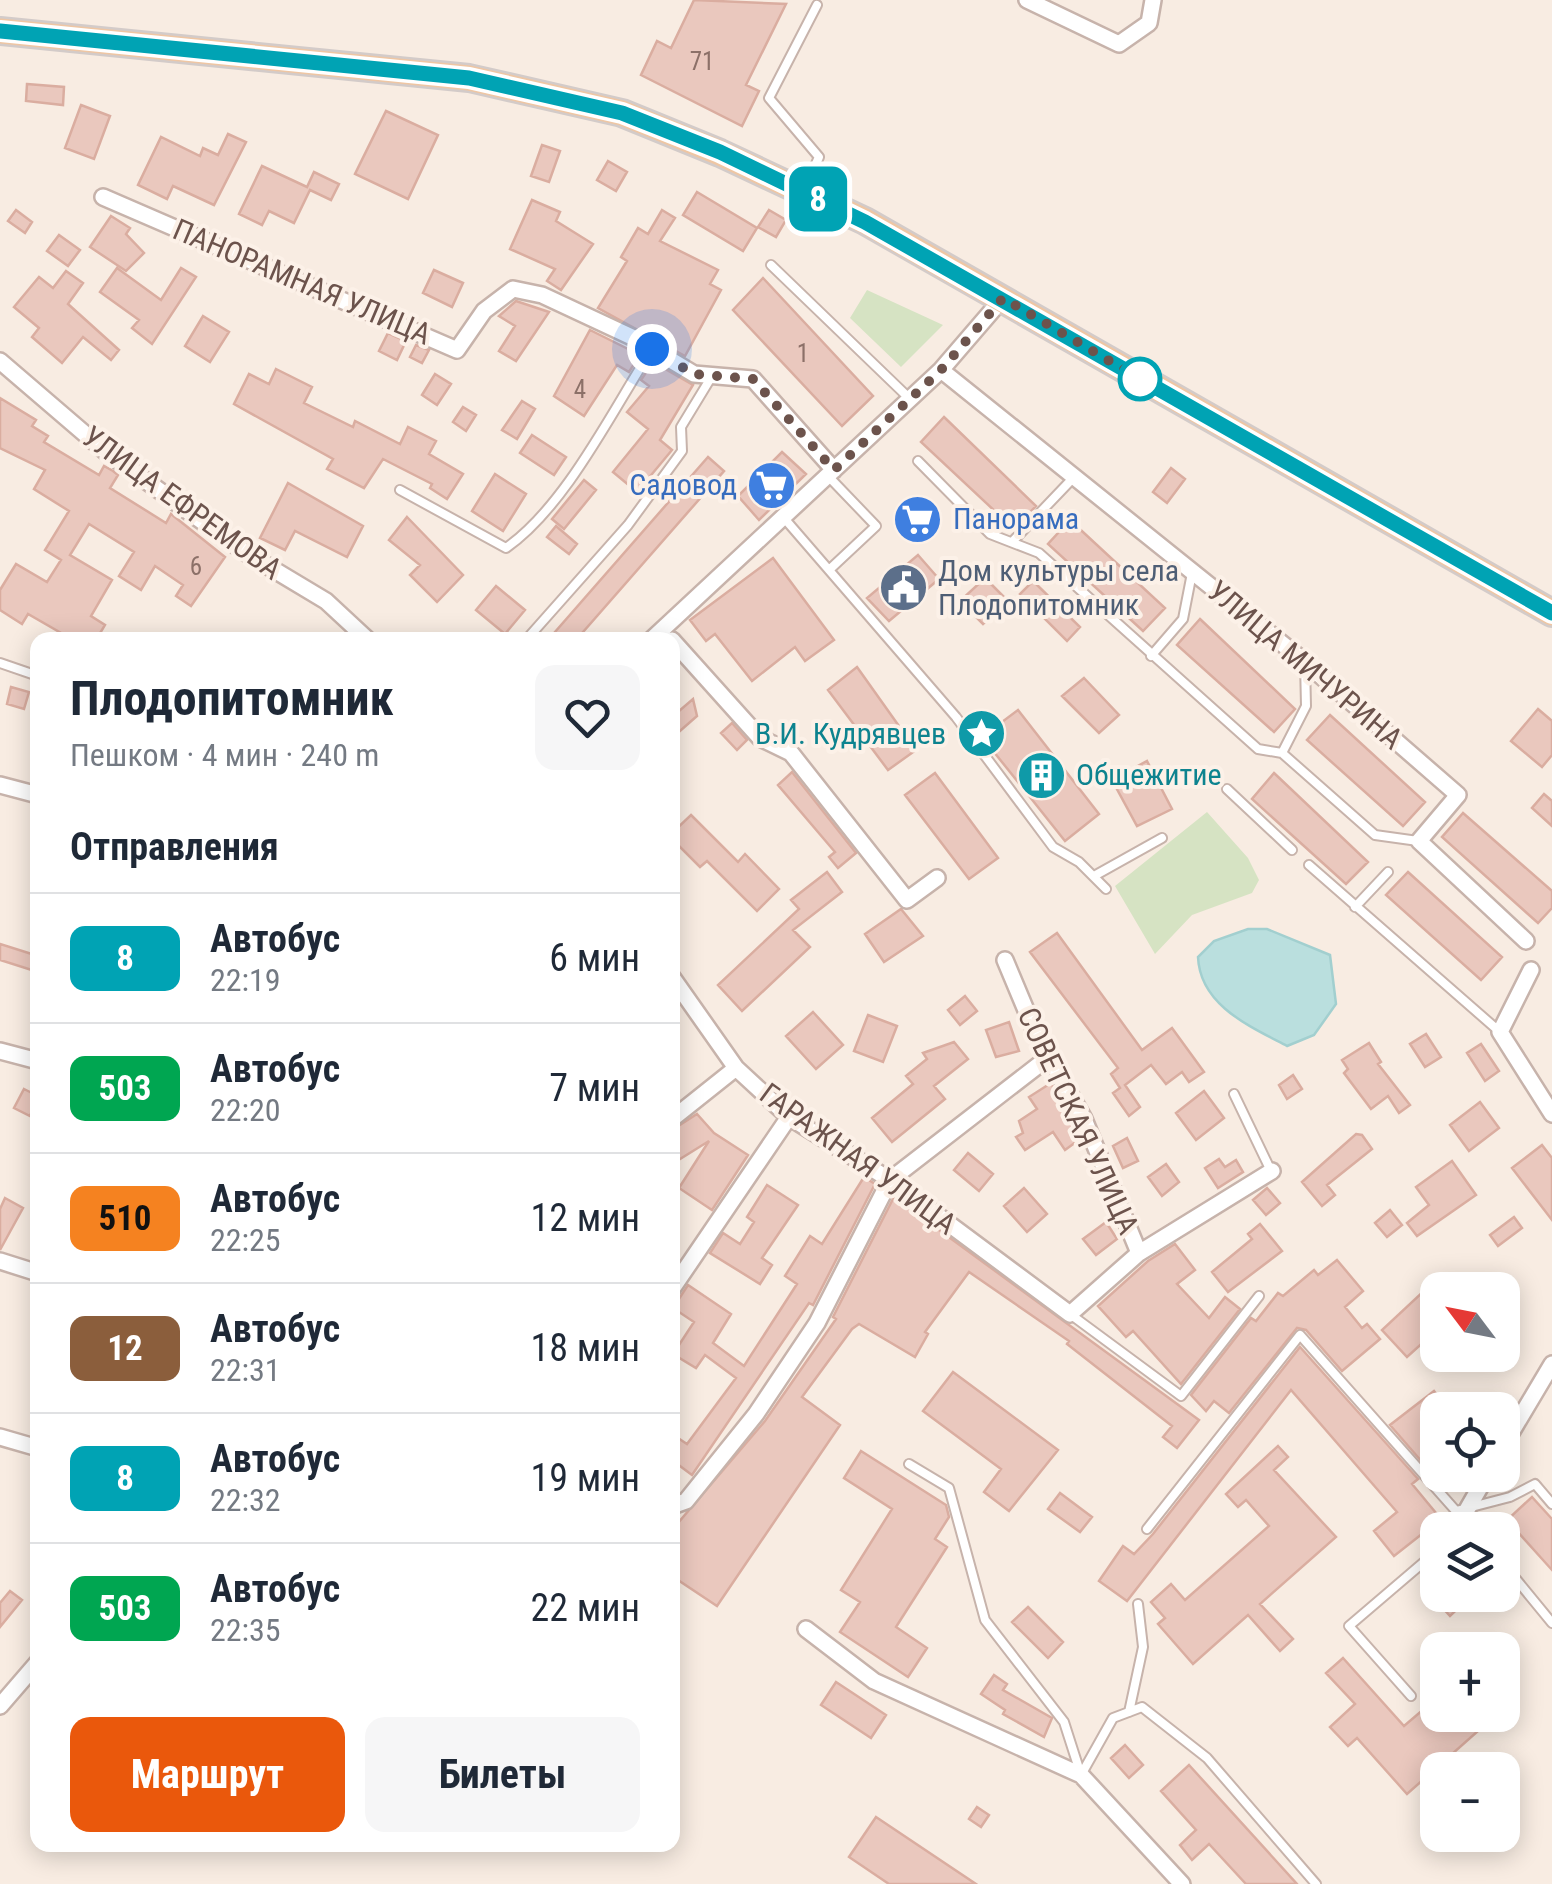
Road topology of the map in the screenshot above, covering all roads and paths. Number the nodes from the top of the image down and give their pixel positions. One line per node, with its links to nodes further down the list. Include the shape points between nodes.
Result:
1 (1027, 0): 2 (street, via 1119,44 1149,22)
2 (1153, 0)
3 (816, 6): 5 (lane, via 769,98 819,157)
4 (0, 31): 5 (main road, via 469,78 622,113)
5 (803, 192): 8 (main road)
6 (103, 198): 9 (street, ПАНОРАМНАЯ УЛИЦА, via 458,350 484,312 513,289 542,295)
7 (770, 265): 13 (lane)
8 (1003, 298): 11 (street); 22 (main road)
9 (652, 349): 12 (street, ПАНОРАМНАЯ УЛИЦА, via 694,374); 17 (lane, via 547,508 506,548)
10 (0, 361): 23 (street, УЛИЦА ЕФРЕМОВА, via 106,452 246,553 326,601)
11 (941, 370): 13 (street); 16 (street, УЛИЦА МИЧУРИНА)
12 (712, 376): 15 (street, ПАНОРАМНАЯ УЛИЦА, via 753,379); 24 (lane, via 681,427 682,451 628,525)
13 (910, 399): 15 (street)
14 (918, 461): 19 (lane, via 990,534)
15 (831, 473): 18 (street); 20 (lane, via 876,526)
16 (1076, 475): 19 (lane); 21 (street, УЛИЦА МИЧУРИНА)
17 (400, 490)
18 (784, 518): 20 (lane); 25 (street)
19 (1012, 542): 27 (lane, via 1039,553)
20 (830, 570): 40 (lane, via 956,717 1053,848)
21 (1192, 570): 27 (lane, via 1182,619); 28 (street, УЛИЦА МИЧУРИНА)
22 (1552, 613)
23 (359, 632)
24 (533, 632)
25 (670, 632)
26 (680, 653): 41 (street, via 760,738 791,753 908,900)
27 (1151, 656): 31 (lane, via 1258,749)
28 (1306, 662): 31 (lane, via 1306,706); 36 (street, УЛИЦА МИЧУРИНА, via 1458,796)
29 (0, 663): 30 (lane)
30 (30, 673)
31 (1282, 753): 36 (lane, via 1376,834)
32 (0, 785): 34 (street)
33 (1227, 789): 37 (lane)
34 (30, 793)
35 (1162, 838): 40 (lane)
36 (1419, 841): 44 (street)
37 (1292, 850)
38 (1309, 866): 43 (lane)
39 (1388, 872): 43 (lane)
40 (1094, 876): 42 (lane)
41 (937, 878)
42 (1106, 889)
43 (1355, 908): 48 (lane)
44 (1526, 940)
45 (1005, 960): 50 (street, СОВЕТСКАЯ УЛИЦА)
46 (1531, 970): 48 (street)
47 (680, 988): 52 (street, ГАРАЖНАЯ УЛИЦА)
48 (1500, 1032): 55 (street)
49 (0, 1051): 51 (street)
50 (1048, 1057): 58 (street); 59 (street, СОВЕТСКАЯ УЛИЦА, via 1084,1119)
51 (30, 1059)
52 (736, 1068): 54 (street); 56 (street, ГАРАЖНАЯ УЛИЦА)
53 (1234, 1094): 57 (lane)
54 (680, 1113)
55 (1552, 1114)
56 (789, 1117): 58 (street, ГАРАЖНАЯ УЛИЦА); 62 (street)
57 (1272, 1171): 59 (street)
58 (890, 1180): 64 (street, ГАРАЖНАЯ УЛИЦА); 71 (street, via 817,1323 756,1414)
59 (1139, 1253): 64 (street, СОВЕТСКАЯ УЛИЦА)
60 (0, 1260): 61 (street)
61 (30, 1270)
62 (680, 1277)
63 (1259, 1296): 64 (lane, via 1181,1396)
64 (1070, 1314)
65 (1552, 1364): 66 (street)
66 (1520, 1418)
67 (0, 1437): 68 (street)
68 (30, 1446)
69 (908, 1464): 86 (lane, via 949,1488 985,1620 1064,1722)
70 (1475, 1492): 73 (street)
71 (680, 1503)
72 (1552, 1504): 73 (lane, via 1536,1484)
73 (1463, 1509): 74 (lane); 75 (lane); 76 (lane, via 1300,1334)
74 (1461, 1512)
75 (1465, 1512)
76 (1148, 1529)
77 (1420, 1565): 83 (lane, via 1349,1626)
78 (1520, 1584): 80 (lane)
79 (1138, 1604): 85 (lane, via 1143,1647)
80 (1552, 1624)
81 (806, 1630): 86 (street, via 874,1681)
82 (30, 1671): 84 (street)
83 (1412, 1696)
84 (0, 1706)
85 (1129, 1712): 86 (lane, via 1112,1718); 88 (lane, via 1142,1707 1207,1758)
86 (1081, 1775): 87 (street)
87 (1182, 1884)
88 (1316, 1884)

